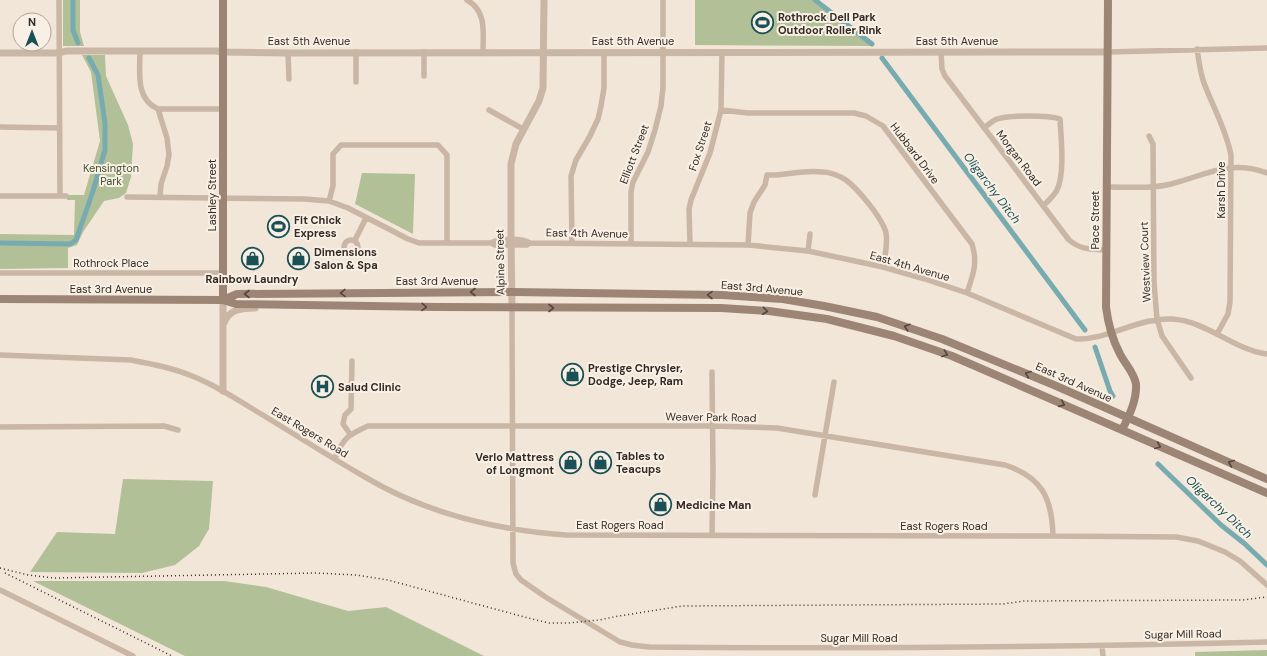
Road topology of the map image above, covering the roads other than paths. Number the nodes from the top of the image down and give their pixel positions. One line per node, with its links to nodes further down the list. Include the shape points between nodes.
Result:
1 (59, 0): 11 (street)
2 (223, 0): 12 (main road, Lashley Street)
3 (467, 0): 16 (street, via 477,8 483,22)
4 (544, 0): 17 (street, Alpine Street)
5 (663, 0): 19 (street, Elliott Street)
6 (1108, 0): 22 (main road, Pace Street)
7 (1267, 48): 8 (street, East 5th Avenue)
8 (1197, 49): 22 (street, East 5th Avenue); 35 (street, Karsh Drive, via 1200,72 1229,143)
9 (140, 51): 11 (street, East 5th Avenue); 12 (street, East 5th Avenue); 26 (street, via 142,95)
10 (0, 52): 11 (street, East 5th Avenue)
11 (60, 52): 31 (street)
12 (223, 52): 13 (street, East 5th Avenue); 27 (main road, Lashley Street)
13 (288, 52): 14 (street, East 5th Avenue); 24 (street)
14 (356, 52): 15 (street, East 5th Avenue); 25 (street)
15 (424, 52): 16 (street, East 5th Avenue); 23 (street)
16 (483, 52): 17 (street, East 5th Avenue)
17 (544, 52): 18 (street, East 5th Avenue); 33 (street, Alpine Street, via 542,94)
18 (604, 52): 19 (street, East 5th Avenue); 50 (street, via 604,88 599,112 571,176)
19 (663, 52): 20 (street, East 5th Avenue); 52 (street, Elliott Street, via 663,87 658,118 648,152 633,182 631,192)
20 (722, 52): 21 (street, East 5th Avenue); 29 (street, Fox Street)
21 (941, 52): 22 (street, East 5th Avenue); 32 (street, Morgan Road, via 945,76)
22 (1108, 52): 37 (main road, Pace Street)
23 (424, 76)
24 (289, 79)
25 (356, 82)
26 (158, 109): 27 (street); 41 (street, via 167,138 169,155 160,184)
27 (223, 109): 42 (main road, Lashley Street)
28 (489, 110): 33 (street)
29 (721, 110): 51 (street, Fox Street, via 710,153 690,200); 60 (street, Hubbard Drive, via 748,113 854,113 866,116 883,126 972,244 976,261)
30 (0, 128): 31 (street)
31 (59, 128): 39 (street, via 63,196)
32 (984, 128): 44 (street, Morgan Road); 44 (street, via 996,119 1004,117 1048,116 1060,119 1060,184)
33 (523, 129): 48 (street, Alpine Street, via 511,164)
34 (1149, 136): 38 (street, Westview Court, via 1153,144)
35 (1230, 167): 36 (street, via 1244,167); 38 (street); 68 (street, Karsh Drive, via 1230,302 1228,314)
36 (1267, 173)
37 (1106, 187): 38 (street); 54 (main road, Pace Street)
38 (1153, 187): 65 (street, Westview Court, via 1154,283)
39 (0, 196)
40 (127, 197): 41 (street, East 4th Avenue)
41 (160, 197): 42 (street, East 4th Avenue)
42 (223, 198): 43 (street, East 4th Avenue); 58 (main road, Lashley Street)
43 (329, 201): 45 (street, East 4th Avenue); 49 (street, via 333,186 333,154 341,145 438,145 447,155)
44 (1043, 206): 54 (street, Morgan Road, via 1076,246)
45 (366, 218): 47 (street); 49 (street, East 4th Avenue, via 419,243)
46 (810, 234): 55 (street)
47 (355, 240)
48 (511, 242): 49 (street, East 4th Avenue, via 495,245); 50 (street, East 4th Avenue, via 527,245); 59 (street, Alpine Street)
49 (448, 243)
50 (572, 243): 52 (street, East 4th Avenue)
51 (690, 243): 52 (street, East 4th Avenue); 53 (street, East 4th Avenue)
52 (631, 244)
53 (748, 245): 55 (street, East 4th Avenue); 56 (street, via 750,213 768,174 824,172 845,179 859,192 882,222 887,241)
54 (1106, 250): 67 (main road, Pace Street, via 1106,307)
55 (808, 251): 56 (street, East 4th Avenue)
56 (883, 267): 60 (street, East 4th Avenue)
57 (0, 273): 58 (street, Rothrock Place)
58 (223, 273): 62 (main road, Lashley Street)
59 (512, 292): 62 (main road, East 3rd Avenue, one-way to 62, via 237,294); 64 (street, Alpine Street); 76 (main road, East 3rd Avenue, one-way to 59, via 942,339 844,309 735,295)
60 (967, 293): 67 (street, East 4th Avenue, via 1076,339)
61 (0, 300): 62 (main road, East 3rd Avenue)
62 (223, 300): 63 (main road, East 3rd Avenue, via 236,304); 66 (street, Lashley Street)
63 (280, 305): 64 (main road, East 3rd Avenue, one-way to 64); 66 (street, via 239,309 226,317)
64 (512, 308): 77 (street, Alpine Street); 81 (main road, East 3rd Avenue, one-way to 81, via 721,308 769,311 827,320 894,336 952,356)
65 (1158, 319): 67 (street, East 4th Avenue); 68 (street, East 4th Avenue, via 1185,320); 73 (street, Westview Court, via 1162,336)
66 (223, 327): 75 (street, Lashley Street)
67 (1111, 333): 76 (main road, Pace Street, via 1135,380 1135,395)
68 (1217, 334): 69 (street, East 4th Avenue, via 1246,349)
69 (1267, 354)
70 (0, 355): 75 (street, East Rogers Road, via 145,362 194,377)
71 (352, 361): 82 (street, via 351,409 343,424)
72 (712, 372): 78 (street)
73 (1191, 378)
74 (834, 382): 83 (street)
75 (223, 391): 84 (street, East Rogers Road)
76 (1128, 418): 81 (main road, Pace Street); 85 (main road, East 3rd Avenue, one-way to 76)
77 (512, 426): 78 (street, Weaver Park Road); 82 (street, Weaver Park Road, via 368,426); 88 (street, Alpine Street)
78 (713, 426): 83 (street, Weaver Park Road, via 770,427); 89 (street)
79 (0, 427): 80 (street, via 164,426)
80 (178, 430)
81 (1122, 430): 86 (main road, East 3rd Avenue, one-way to 86)
82 (350, 434): 84 (street, Weaver Park Road, via 340,445)
83 (826, 435): 87 (street); 90 (street, Weaver Park Road, via 1015,468 1029,475 1042,489 1051,515)
84 (335, 458): 88 (street, East Rogers Road, via 365,478 412,501 463,519)
85 (1267, 479)
86 (1267, 493)
87 (815, 495)
88 (513, 530): 89 (street, East Rogers Road, via 566,535); 94 (street, Sugar Mill Road, via 513,563 521,580 613,638 632,645 744,648)
89 (712, 535): 90 (street, East Rogers Road)
90 (1053, 536): 91 (street, East Rogers Road, via 1146,536 1191,539 1225,552 1240,561)
91 (1267, 585)
92 (0, 590): 95 (street)
93 (1267, 642): 94 (street, Sugar Mill Road)
94 (1102, 646): 96 (street)
95 (134, 656)
96 (1103, 656)

